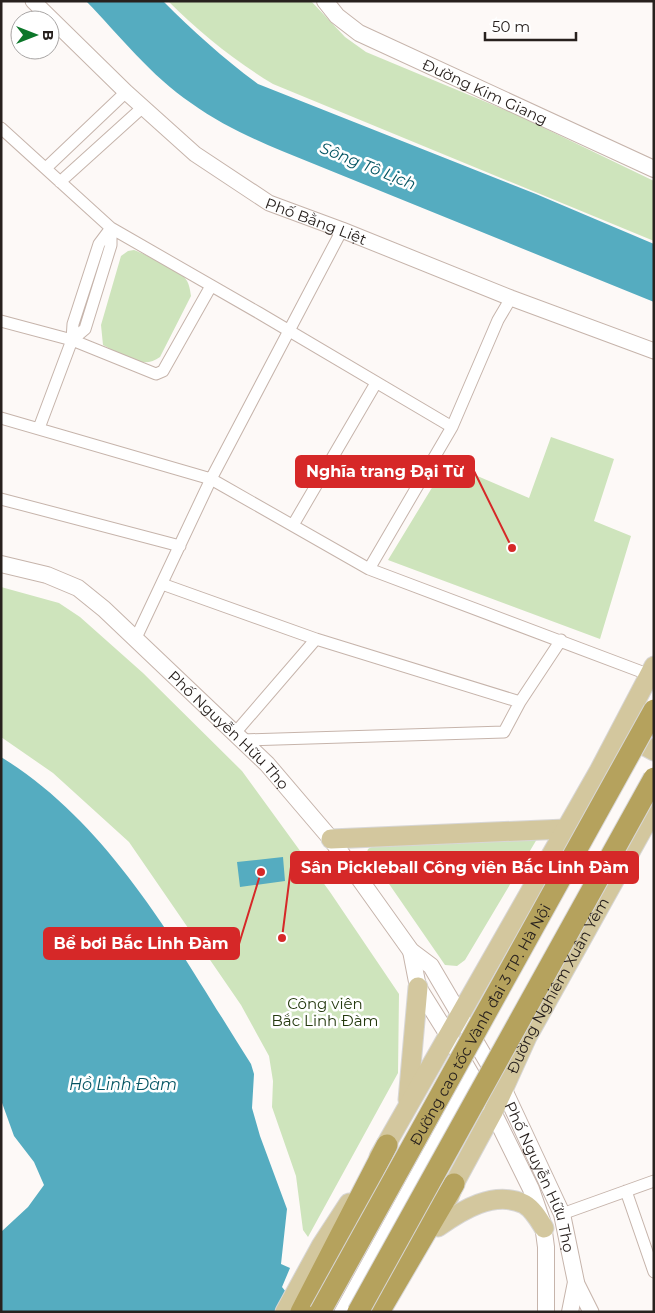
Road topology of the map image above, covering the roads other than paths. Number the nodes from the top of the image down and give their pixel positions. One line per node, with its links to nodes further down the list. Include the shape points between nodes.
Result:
1 (33, 1): 3 (street, Phố Bằng Liệt)
2 (324, 1): 7 (main road, Đường Kim Giang, via 359,33)
3 (126, 92): 4 (street, Phố Bằng Liệt); 6 (street)
4 (143, 107): 8 (street); 10 (street, Phố Bằng Liệt, via 195,154 269,203)
5 (1, 128): 6 (street)
6 (46, 168): 8 (street)
7 (654, 169)
8 (60, 182): 9 (street)
9 (111, 228): 11 (street); 15 (street, via 111,245 85,329)
10 (342, 230): 12 (street, Phố Bằng Liệt); 14 (street)
11 (211, 286): 14 (street); 15 (street, via 163,370 156,374)
12 (511, 298): 16 (street, Phố Bằng Liệt); 19 (street, via 498,320)
13 (1, 320): 15 (street)
14 (288, 331): 17 (street); 21 (street)
15 (72, 340): 20 (street)
16 (654, 351)
17 (376, 383): 19 (street); 23 (street)
18 (1, 418): 20 (street)
19 (452, 427): 26 (street)
20 (39, 428): 21 (street)
21 (211, 479): 23 (street); 24 (street)
22 (1, 499): 24 (street)
23 (293, 526): 26 (street)
24 (180, 546): 27 (street)
25 (1, 564): 29 (main road, Phố Nguyễn Hữu Thọ, via 46,575 78,588)
26 (369, 569): 30 (street)
27 (162, 584): 28 (street); 29 (street)
28 (316, 639): 32 (street); 35 (street)
29 (135, 640): 35 (main road, Phố Nguyễn Hữu Thọ)
30 (561, 640): 31 (street); 32 (street)
31 (652, 670): 34 (main road)
32 (520, 702): 35 (street, via 504,732)
33 (654, 710): 61 (highway, Đường cao tốc Vành đai 3 TP. Hà Nội, bridge)
34 (620, 732): 36 (main road); 39 (main road)
35 (239, 737): 40 (main road, Phố Nguyễn Hữu Thọ, via 268,764)
36 (654, 751)
37 (654, 778): 60 (highway, bridge)
38 (654, 809): 47 (main road, Đường Nghiêm Xuân Yêm, via 527,1037)
39 (566, 829): 40 (main road); 43 (main road)
40 (331, 839): 41 (main road, Phố Nguyễn Hữu Thọ)
41 (411, 951): 42 (main road, Phố Nguyễn Hữu Thọ); 43 (main road, Phố Nguyễn Hữu Thọ, via 431,966)
42 (418, 986): 44 (main road, Phố Nguyễn Hữu Thọ); 48 (main road)
43 (460, 1013): 44 (main road); 45 (main road, Phố Nguyễn Hữu Thọ)
44 (448, 1035): 46 (main road, Phố Nguyễn Hữu Thọ); 48 (main road)
45 (482, 1052): 46 (street); 47 (main road, Phố Nguyễn Hữu Thọ)
46 (471, 1074): 49 (main road, Phố Nguyễn Hữu Thọ); 60 (street)
47 (504, 1090): 49 (main road, Đường Nghiêm Xuân Yêm); 54 (main road, Phố Nguyễn Hữu Thọ)
48 (407, 1107): 50 (main road)
49 (493, 1112): 52 (main road, Đường Nghiêm Xuân Yêm); 56 (main road, Phố Nguyễn Hữu Thọ, via 530,1189)
50 (387, 1145): 61 (highway); 62 (main road, via 321,1246)
51 (654, 1181): 53 (street)
52 (454, 1184): 55 (main road, Đường Nghiêm Xuân Yêm); 64 (highway)
53 (626, 1191): 54 (street); 57 (street)
54 (562, 1214): 59 (main road, Phố Nguyễn Hữu Thọ)
55 (438, 1227): 56 (main road, via 470,1207 492,1200 508,1200 525,1205); 65 (main road, Đường Nghiêm Xuân Yêm)
56 (544, 1228): 66 (main road, Phố Nguyễn Hữu Thọ)
57 (652, 1258): 58 (street)
58 (654, 1272)
59 (576, 1282): 67 (main road, Phố Nguyễn Hữu Thọ); 68 (street)
60 (354, 1302): 63 (street)
61 (311, 1307)
62 (285, 1312)
63 (340, 1312)
64 (379, 1312)
65 (391, 1312)
66 (546, 1312)
67 (570, 1312)
68 (591, 1312)

